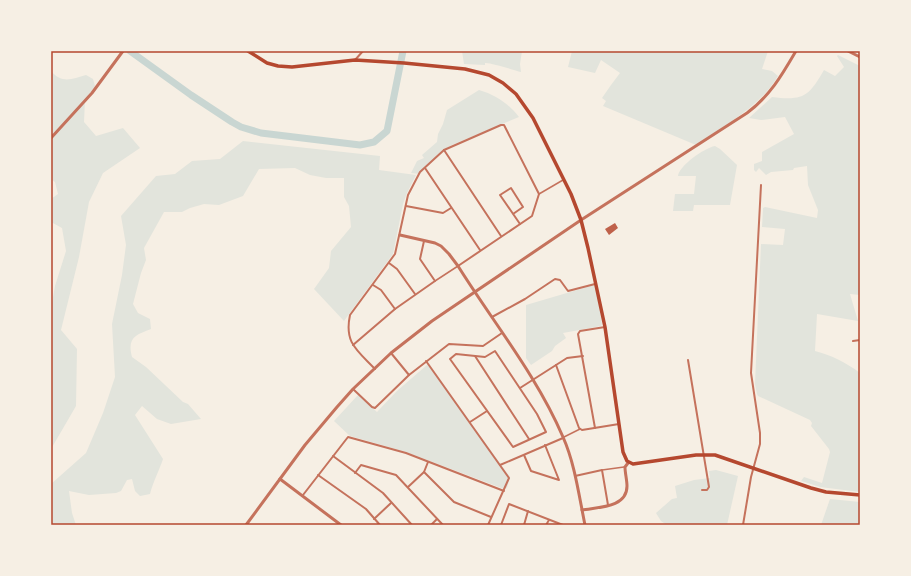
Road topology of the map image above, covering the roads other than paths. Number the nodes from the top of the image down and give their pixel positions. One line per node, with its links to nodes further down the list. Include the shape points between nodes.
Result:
1 (123, 51): 8 (street, via 92,92)
2 (248, 51): 7 (main road, via 267,63 278,66 292,67)
3 (363, 51): 7 (street)
4 (796, 51): 17 (street, via 777,83 754,108)
5 (848, 51): 6 (street)
6 (860, 57)
7 (355, 60): 11 (main road, via 404,62 490,75 519,98 533,118)
8 (51, 138)
9 (444, 150): 10 (street); 13 (street, via 504,125); 20 (street)
10 (425, 168): 14 (street, via 420,172 408,195); 15 (street)
11 (564, 180): 13 (street); 17 (main road)
12 (761, 185): 63 (street, via 751,373 760,444)
13 (539, 194): 18 (street, via 532,216)
14 (406, 206): 15 (street, via 443,213); 19 (street)
15 (451, 208): 22 (street)
16 (513, 214): 16 (street, via 500,195 511,188 523,207); 18 (street)
17 (581, 220): 26 (main road); 28 (street)
18 (520, 224): 20 (street)
19 (400, 235): 21 (street); 23 (street, via 395,254)
20 (501, 236): 22 (street)
21 (424, 241): 24 (street, via 441,246); 25 (street, via 420,259)
22 (480, 250): 24 (street)
23 (389, 264): 27 (street); 29 (street, via 397,269)
24 (458, 266): 25 (street); 28 (street)
25 (435, 281): 29 (street)
26 (596, 284): 31 (street, via 568,291 560,280 555,279); 32 (main road)
27 (373, 286): 30 (street, via 381,290); 36 (street, via 350,315 348,326)
28 (475, 292): 31 (street); 37 (street)
29 (416, 294): 30 (street)
30 (396, 309): 36 (street)
31 (492, 317): 33 (street)
32 (605, 327): 39 (street, via 579,332); 50 (main road)
33 (502, 333): 41 (street, via 483,346 449,344); 45 (street)
34 (860, 340): 35 (street)
35 (853, 341)
36 (353, 345): 43 (street)
37 (391, 353): 43 (street); 44 (street)
38 (475, 356): 46 (street, via 485,357 495,351); 48 (street, via 456,354 450,359); 54 (street)
39 (583, 356): 42 (street, via 567,358); 51 (street)
40 (688, 360): 56 (street)
41 (426, 361): 44 (street); 49 (street)
42 (556, 365): 45 (street); 52 (street)
43 (374, 369): 47 (street)
44 (409, 375): 47 (street, via 375,408)
45 (533, 380): 46 (street); 53 (street, via 548,404)
46 (520, 388): 54 (street, via 546,432)
47 (353, 390): 69 (street)
48 (487, 411): 49 (street); 54 (street, via 512,447)
49 (470, 422): 61 (street)
50 (619, 424): 51 (street); 60 (main road, via 623,452)
51 (595, 428): 52 (street)
52 (580, 429): 53 (street)
53 (563, 438): 55 (street); 68 (street)
54 (529, 440)
55 (546, 446): 57 (street); 57 (street, via 559,480 531,471)
56 (704, 454): 60 (main road, via 638,464); 63 (main road, via 723,457); 71 (street, via 709,488)
57 (524, 455): 61 (street)
58 (333, 456): 59 (street, via 348,437 406,453); 66 (street); 67 (street)
59 (428, 462): 65 (street); 72 (street)
60 (628, 463): 62 (street)
61 (500, 465): 72 (street, via 509,478)
62 (624, 467): 64 (street); 76 (street, via 626,494 621,501)
63 (754, 469): 74 (main road, via 818,490); 95 (street)
64 (602, 470): 68 (street); 76 (street)
65 (424, 472): 70 (street); 79 (street, via 454,502)
66 (355, 473): 70 (street, via 361,465 396,475); 75 (street)
67 (318, 475): 73 (street); 80 (street, via 366,509)
68 (575, 476): 77 (street)
69 (280, 479): 73 (street); 83 (street)
70 (408, 487): 81 (street)
71 (702, 490)
72 (504, 491): 79 (street)
73 (303, 495): 84 (street)
74 (860, 495)
75 (391, 503): 80 (street); 86 (street)
76 (608, 506): 77 (street)
77 (582, 510): 94 (street)
78 (528, 511): 82 (street); 90 (street, via 509,504); 91 (street)
79 (492, 517): 89 (street)
80 (374, 519): 85 (street)
81 (437, 519): 87 (street); 88 (street)
82 (549, 520): 92 (street); 93 (street)
83 (246, 525)
84 (342, 525)
85 (380, 525)
86 (412, 525)
87 (431, 525)
88 (443, 525)
89 (488, 525)
90 (501, 525)
91 (524, 525)
92 (546, 525)
93 (563, 525)
94 (585, 525)
95 (743, 525)

